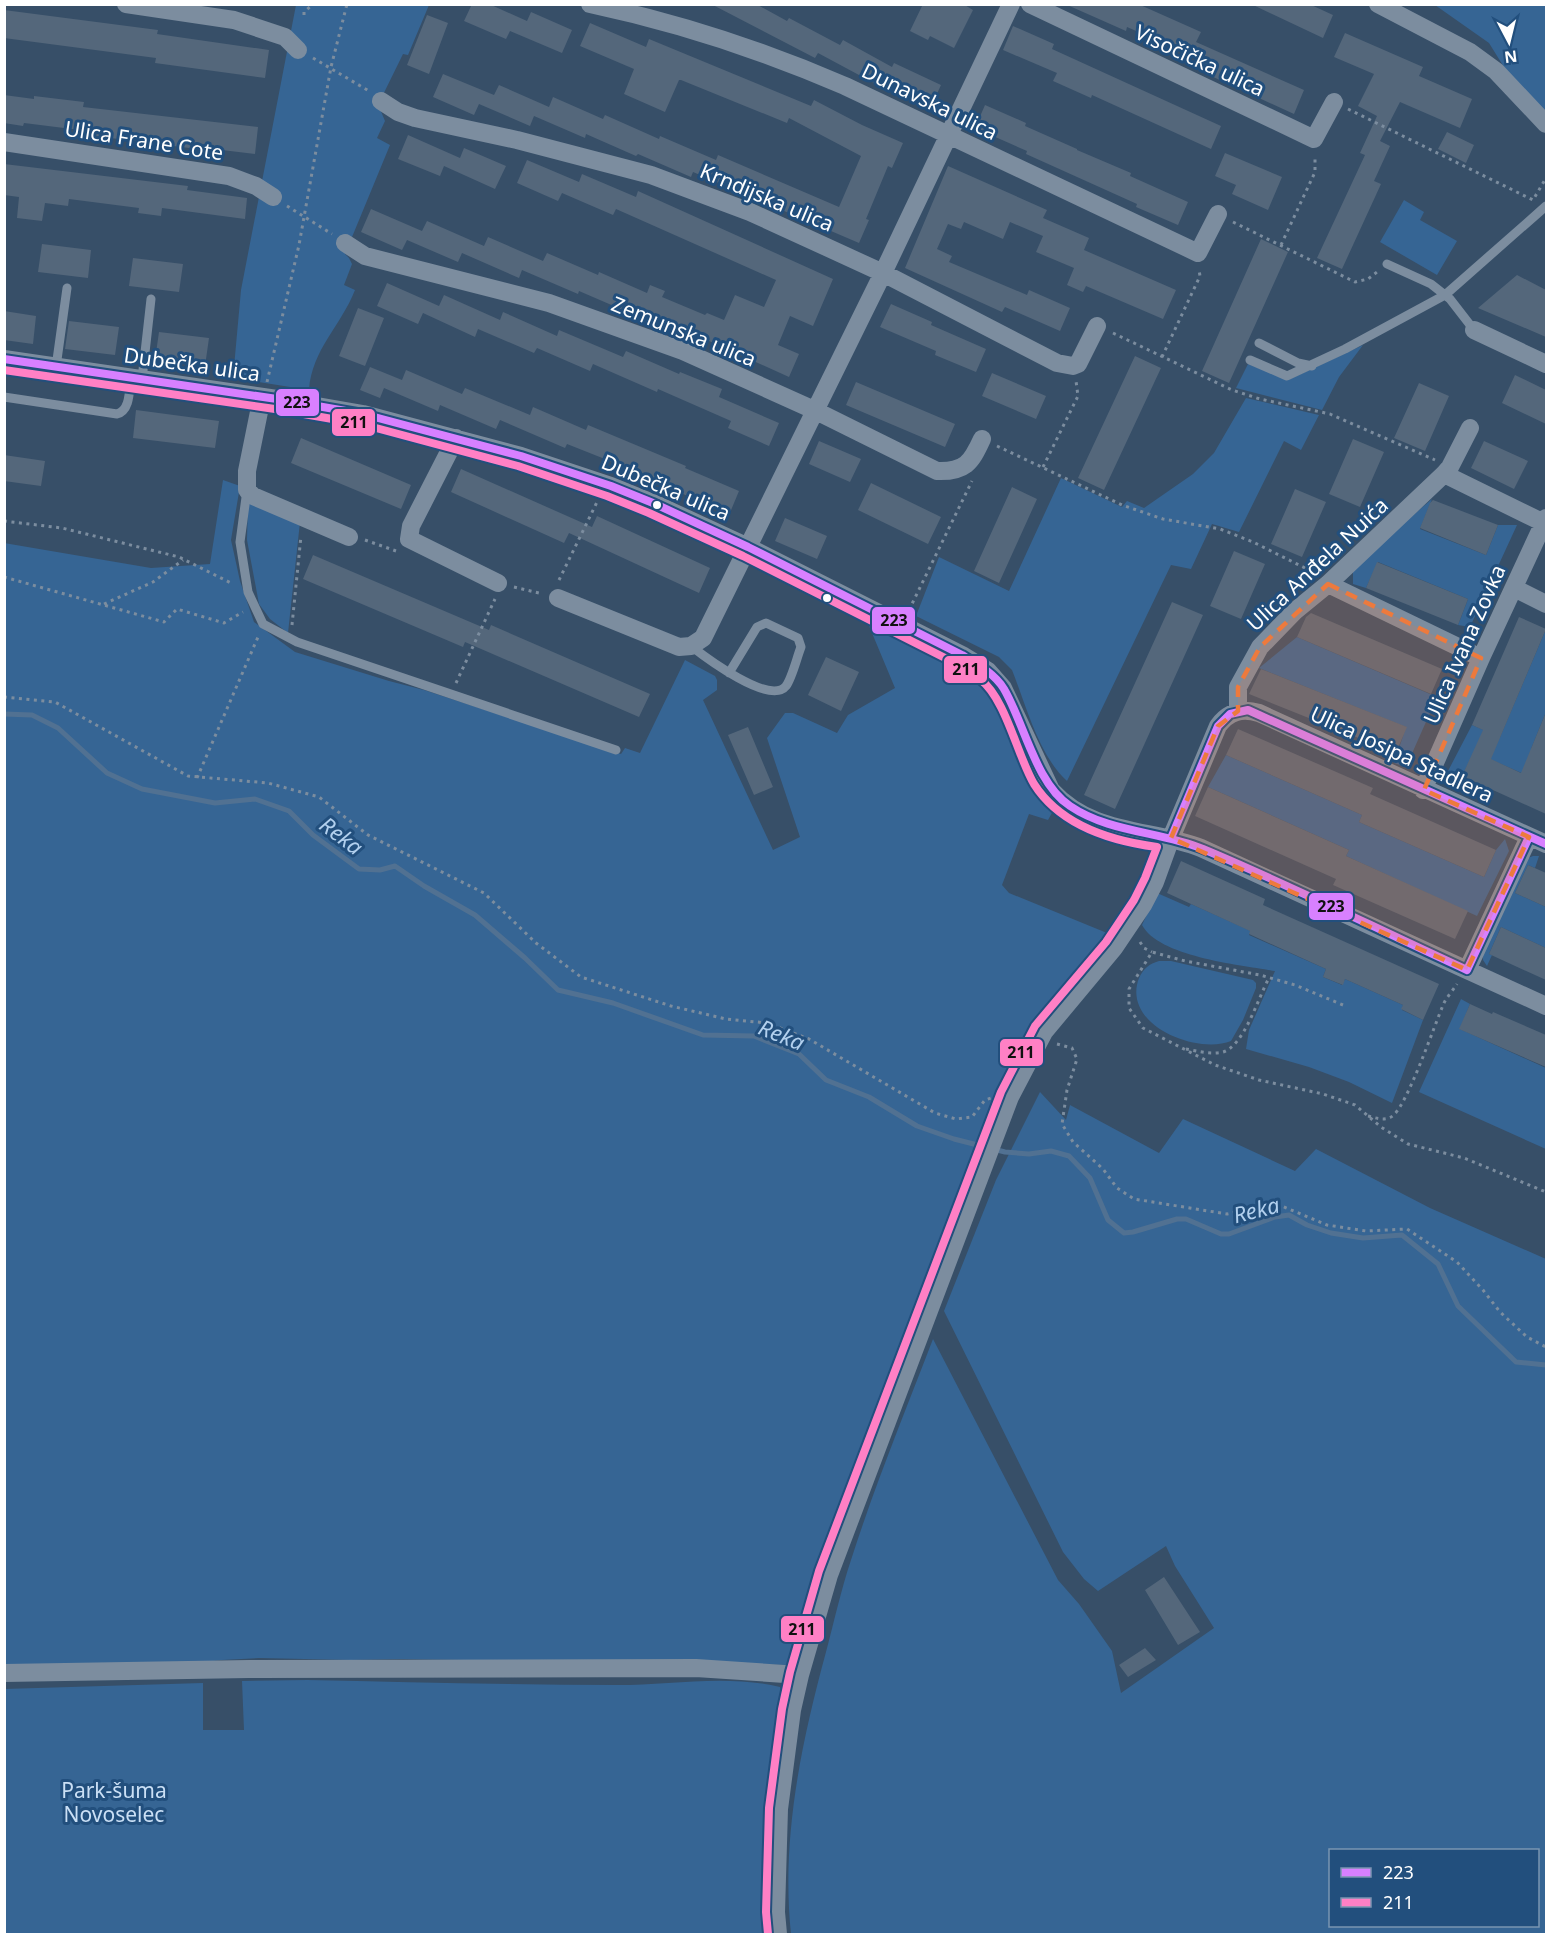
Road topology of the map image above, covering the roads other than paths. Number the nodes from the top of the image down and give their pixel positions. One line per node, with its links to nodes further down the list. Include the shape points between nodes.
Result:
1 (126, 4): 6 (street, via 234,20 285,37)
2 (590, 4): 10 (street, Dunavska ulica, via 648,16 745,46 845,86)
3 (1011, 4): 10 (street)
4 (1030, 4): 8 (street, Visočička ulica, via 1314,139)
5 (1377, 4): 9 (street, via 1470,52 1496,71)
6 (298, 50)
7 (381, 101): 17 (street, Krndijska ulica, via 416,118 586,157 680,185 750,212)
8 (1334, 102)
9 (1546, 124)
10 (948, 135): 14 (street, Dunavska ulica, via 1198,253); 17 (street)
11 (4, 142): 12 (street, Ulica Frane Cote, via 229,176)
12 (273, 197)
13 (1546, 206): 19 (lane)
14 (1218, 214)
15 (345, 243): 32 (street, Zemunska ulica, via 365,256 549,303 672,347)
16 (1388, 264): 19 (lane)
17 (883, 273): 21 (street, Krndijska ulica, via 1057,363 1078,364); 32 (street)
18 (67, 288): 28 (lane)
19 (1445, 295): 22 (lane); 27 (lane)
20 (151, 299): 29 (lane)
21 (1096, 326)
22 (1474, 330): 26 (street)
23 (1258, 343): 27 (lane)
24 (4, 359): 28 (street, Dubečka ulica)
25 (1250, 360): 27 (lane, via 1287,376)
26 (1546, 364)
27 (1312, 366)
28 (56, 367): 29 (street, Dubečka ulica)
29 (136, 378): 30 (street, Dubečka ulica); 31 (lane, via 126,407 117,414)
30 (264, 392): 34 (street, Dubečka ulica); 37 (street, via 247,471)
31 (4, 397)
32 (814, 410): 35 (street, Zemunska ulica, via 937,471 951,472 963,467 972,460); 40 (street)
33 (1470, 428): 36 (street, Ulica Anđela Nuića)
34 (456, 438): 40 (street, Dubečka ulica, via 605,484); 41 (street, via 411,526 410,539)
35 (981, 439)
36 (1447, 470): 38 (street); 42 (street, Ulica Anđela Nuića)
37 (247, 490): 39 (street); 50 (lane, via 240,542 248,592 263,624 290,639)
38 (1545, 521): 43 (street, Ulica Ivana Zovka)
39 (349, 537)
40 (748, 547): 46 (street, via 703,638); 53 (street, Dubečka ulica, via 988,671 1003,688 1044,777 1062,802 1122,830)
41 (500, 584)
42 (1328, 584): 47 (street); 49 (street, Ulica Anđela Nuića, via 1260,647 1238,687)
43 (1514, 588): 45 (street); 47 (street, Ulica Ivana Zovka)
44 (555, 597): 46 (street, via 679,647)
45 (1546, 604)
46 (691, 646): 48 (lane)
47 (1481, 658): 51 (street, Ulica Ivana Zovka)
48 (729, 673): 48 (lane, via 769,692 778,692 786,687 801,647 798,638 766,623 757,627)
49 (1238, 711): 51 (street, Ulica Josipa Stadlera, via 1259,713); 53 (street, via 1218,726)
50 (616, 750)
51 (1423, 790): 52 (street, Ulica Josipa Stadlera)
52 (1529, 837): 54 (street, Ulica Josipa Stadlera); 55 (street)
53 (1171, 838): 55 (street, via 1201,848); 58 (street, via 1155,882 1123,936 1041,1039 1010,1097 829,1575)
54 (1546, 844)
55 (1467, 970): 56 (street)
56 (1546, 1006)
57 (4, 1673): 58 (street, via 696,1668)
58 (800, 1675): 59 (street, via 779,1809)
59 (778, 1935)

